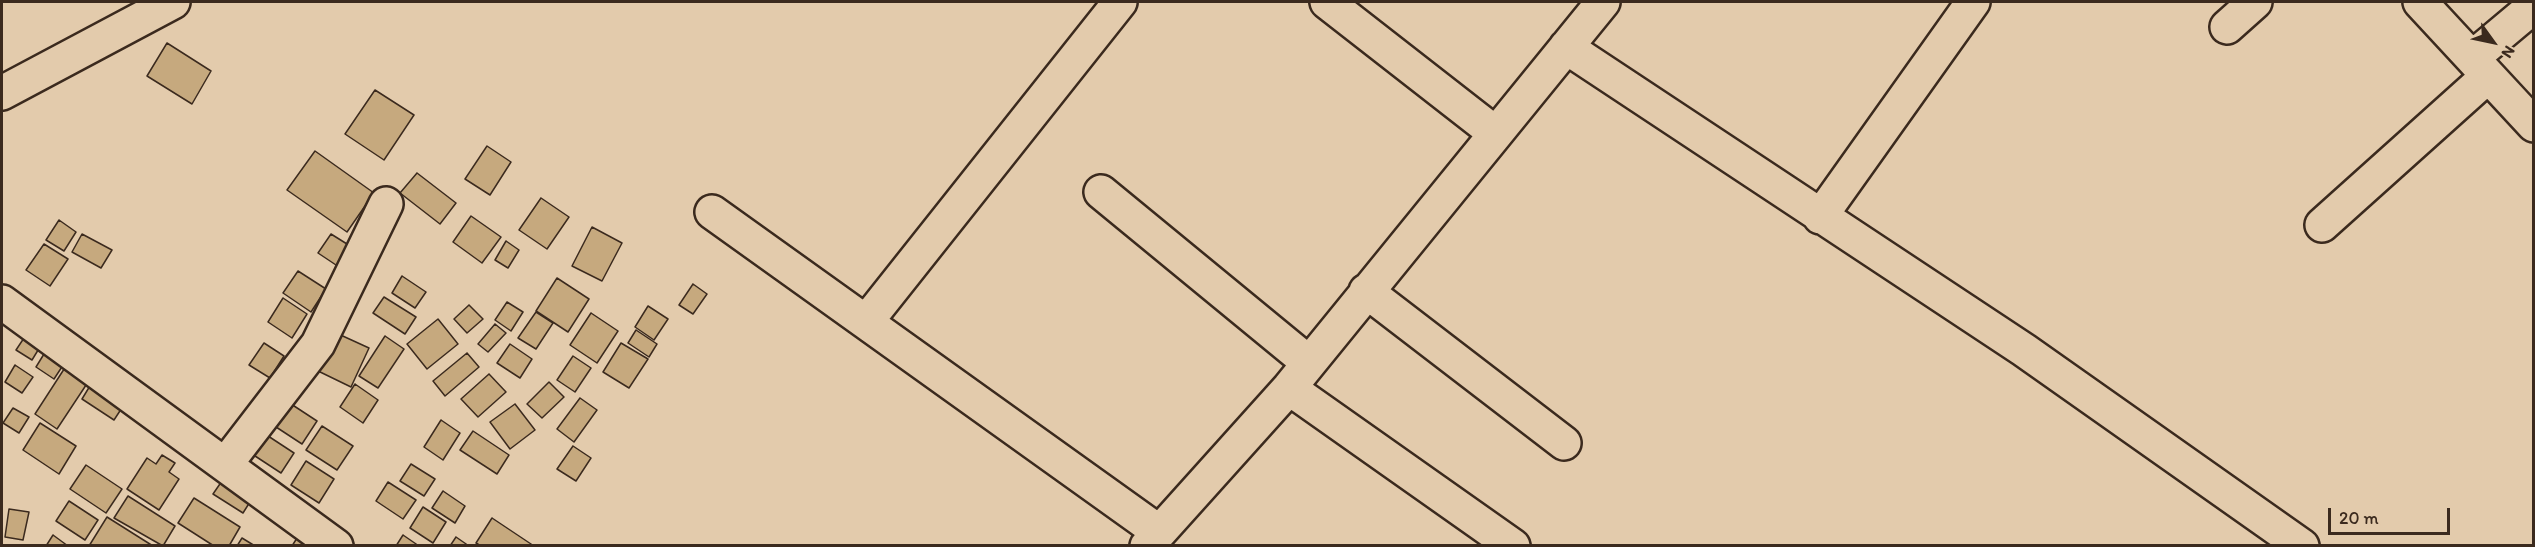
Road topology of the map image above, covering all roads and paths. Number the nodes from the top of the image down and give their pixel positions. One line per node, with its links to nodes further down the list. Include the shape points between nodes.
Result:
1 (173, 2): 12 (street)
2 (1120, 2): 22 (street)
3 (1327, 2): 14 (street)
4 (1603, 2): 10 (street)
5 (1973, 2): 18 (street)
6 (2254, 2): 9 (street)
7 (2420, 2): 11 (street)
8 (2534, 6): 11 (street)
9 (2227, 27)
10 (1566, 47): 14 (street); 18 (street)
11 (2480, 67): 13 (street); 19 (street)
12 (2, 93)
13 (2534, 125)
14 (1496, 133): 20 (street)
15 (1101, 192): 23 (street)
16 (386, 204): 25 (street, via 318,344)
17 (712, 212): 22 (street)
18 (1820, 217): 29 (street, via 2024,350)
19 (2322, 225)
20 (1366, 291): 23 (street); 24 (street)
21 (2, 302): 25 (street)
22 (866, 322): 26 (street)
23 (1299, 375): 26 (street); 28 (street)
24 (1564, 443)
25 (225, 465): 27 (street)
26 (1153, 539)
27 (336, 546)
28 (1513, 546)
29 (2302, 546)

